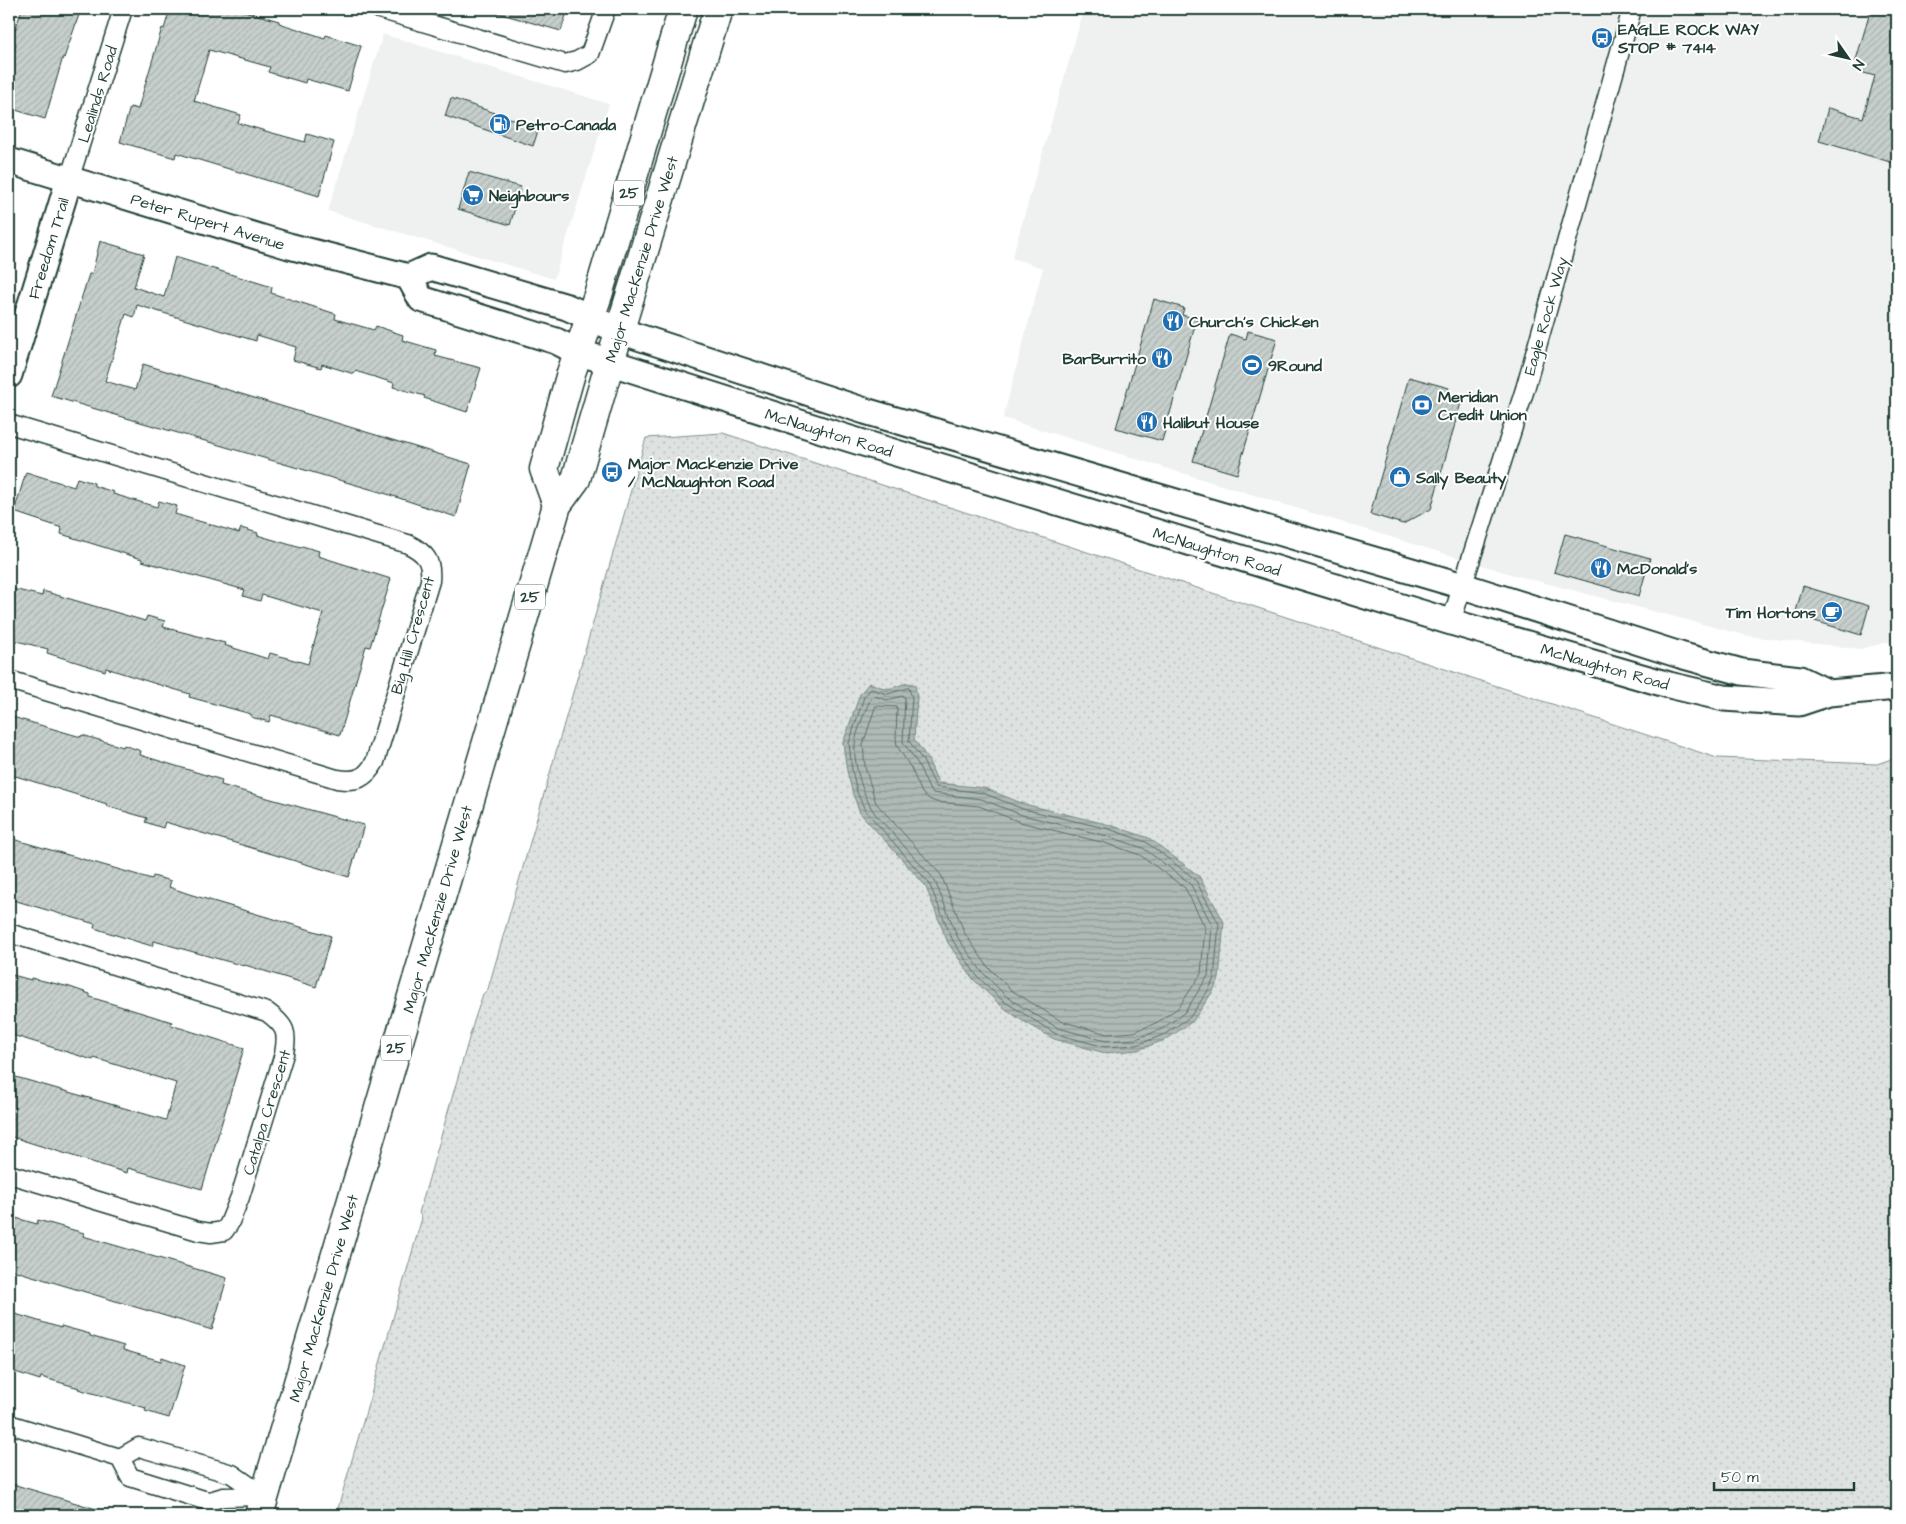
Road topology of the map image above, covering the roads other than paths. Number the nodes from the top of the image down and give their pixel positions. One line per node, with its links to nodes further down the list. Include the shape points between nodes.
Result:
1 (123, 9): 8 (street, Lealinds Road)
2 (379, 9): 3 (street, via 565,64 590,54)
3 (606, 9)
4 (683, 9): 10 (main road, Major MacKenzie Drive West / 25)
5 (718, 9): 11 (main road, Major MacKenzie Drive West / 25)
6 (1632, 9): 17 (street, Eagle Rock Way, via 1525,389)
7 (9, 161): 8 (street, Peter Rupert Avenue)
8 (69, 180): 9 (street, Peter Rupert Avenue, via 289,246); 14 (street, Freedom Trail)
9 (409, 277): 10 (street, via 431,267 567,306); 12 (street, via 421,298 556,341)
10 (590, 318): 11 (street, McNaughton Road); 12 (main road, Major MacKenzie Drive West / 25)
11 (620, 331): 13 (main road, Major MacKenzie Drive West / 25); 17 (street, McNaughton Road, via 865,411)
12 (578, 352): 13 (street, McNaughton Road); 16 (main road, Major MacKenzie Drive West / 25, via 544,469)
13 (610, 362): 16 (main road, Major MacKenzie Drive West / 25, via 576,479); 18 (street, McNaughton Road, via 847,438)
14 (9, 375)
15 (9, 424): 19 (street, Big Hill Crescent, via 408,544 422,552 431,566 430,581 375,762 368,775 356,780 338,779)
16 (557, 505): 26 (main road, Major MacKenzie Drive West / 25)
17 (1464, 586): 18 (street, Eagle Rock Way); 21 (street, McNaughton Road, via 1680,655 1742,672 1800,679)
18 (1451, 622): 21 (street, McNaughton Road, via 1724,698 1799,703)
19 (9, 680)
20 (1897, 687): 21 (street, McNaughton Road)
21 (1829, 693)
22 (9, 933): 23 (street, Catalpa Crescent, via 267,1012 284,1028 287,1038 240,1197 224,1231 198,1231)
23 (9, 1174)
24 (9, 1424): 25 (street)
25 (120, 1458): 26 (street, via 130,1477 204,1500 223,1497); 26 (street, via 139,1447 232,1474)
26 (261, 1506)

